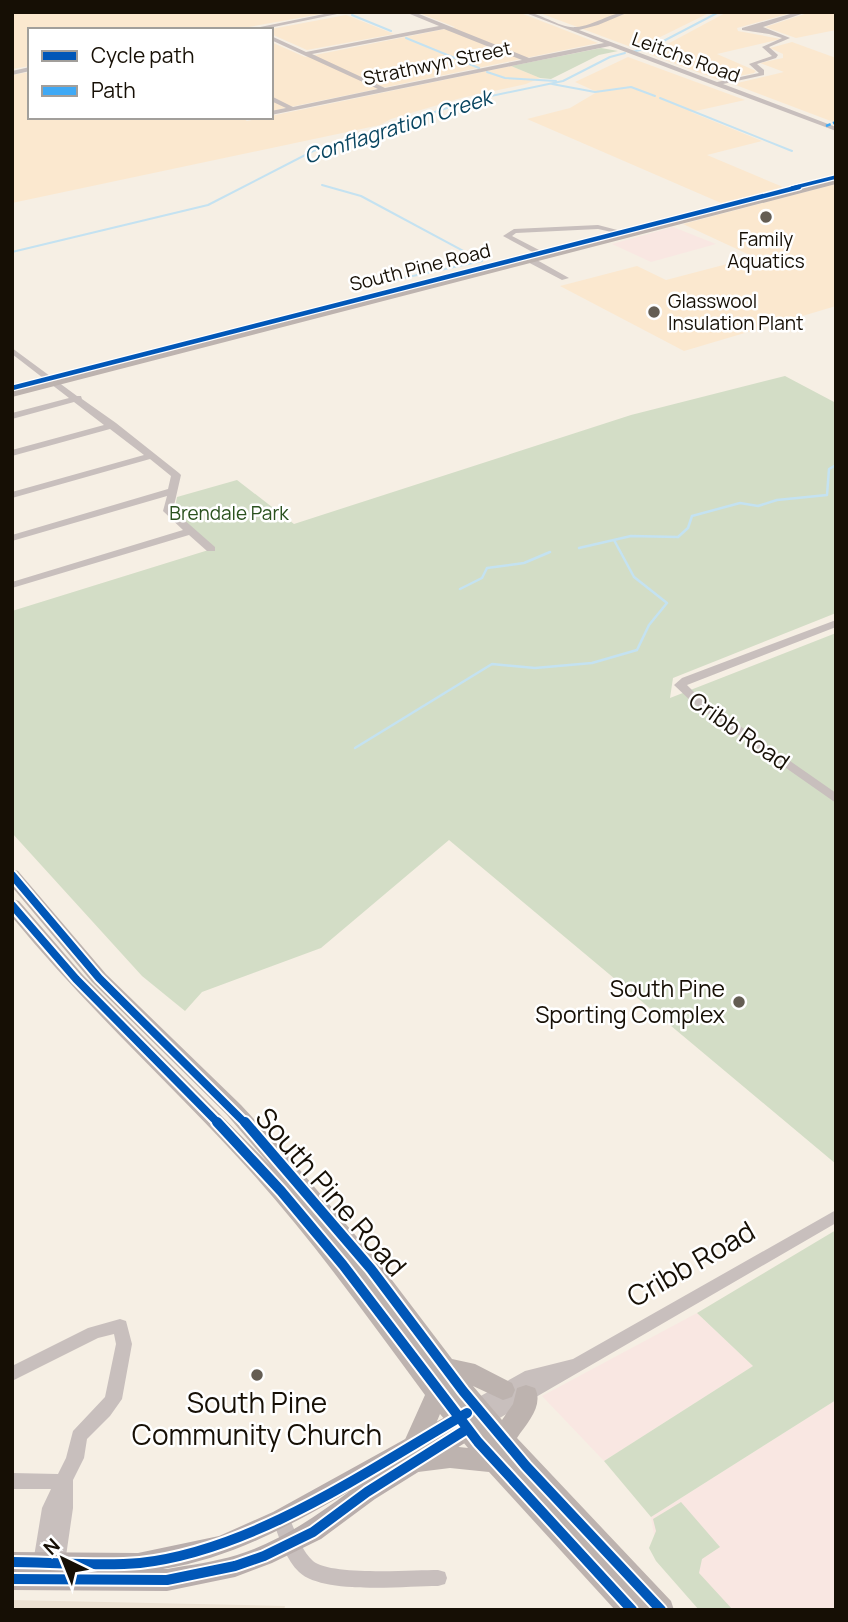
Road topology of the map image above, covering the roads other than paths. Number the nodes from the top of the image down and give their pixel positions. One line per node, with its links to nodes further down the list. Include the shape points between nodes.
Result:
1 (344, 12): 8 (street)
2 (408, 12): 6 (street)
3 (526, 12): 9 (street, Leitchs Road)
4 (626, 12): 9 (street)
5 (804, 12): 7 (street)
6 (444, 27): 14 (street); 15 (street)
7 (763, 27): 10 (street); 10 (street, via 752,32)
8 (261, 28)
9 (572, 30): 13 (street, Leitchs Road)
10 (778, 35): 11 (street)
11 (787, 38): 16 (street, via 765,47 774,57 752,64 762,74)
12 (273, 39): 14 (street)
13 (608, 44): 15 (street, Strathwyn Street); 16 (street, Leitchs Road)
14 (305, 54): 17 (street)
15 (528, 61): 17 (street, Strathwyn Street)
16 (716, 85): 22 (street, Leitchs Road)
17 (385, 90): 19 (street, Strathwyn Street)
18 (273, 99): 19 (street)
19 (293, 109): 20 (street, Strathwyn Street)
20 (273, 113)
21 (836, 122): 22 (street)
22 (826, 126): 23 (street, Leitchs Road)
23 (836, 130)
24 (836, 179): 25 (highway, South Pine Road)
25 (729, 207): 26 (highway, South Pine Road); 27 (highway, South Pine Road)
26 (621, 232): 28 (highway, South Pine Road); 28 (street, via 588,228 508,234)
27 (558, 253): 28 (highway, South Pine Road); 29 (highway)
28 (527, 259): 29 (highway); 29 (street); 32 (highway, South Pine Road)
29 (547, 268): 30 (street)
30 (565, 278)
31 (12, 350): 32 (street)
32 (55, 380): 33 (highway, South Pine Road); 34 (street)
33 (12, 391)
34 (78, 398): 35 (street); 36 (street)
35 (12, 416)
36 (113, 425): 37 (street); 38 (street)
37 (12, 453)
38 (151, 456): 39 (street, via 176,475); 40 (street)
39 (173, 491): 41 (street, via 168,511); 42 (street)
40 (12, 495)
41 (190, 531): 43 (street); 44 (street)
42 (12, 538)
43 (211, 549)
44 (12, 586)
45 (836, 623): 46 (street, Cribb Road, via 680,685)
46 (836, 799)
47 (12, 875): 50 (highway, South Pine Road, via 99,978 234,1110 280,1162 385,1285)
48 (12, 905): 53 (highway, South Pine Road, via 73,977 281,1192 377,1309)
49 (836, 1216): 52 (street, Cribb Road, via 562,1375)
50 (444, 1367): 52 (highway, via 466,1371); 54 (highway, South Pine Road)
51 (12, 1374): 58 (street, via 94,1333 120,1326 124,1344 113,1399 79,1436)
52 (515, 1393): 54 (street, Cribb Road); 55 (highway, via 525,1406)
53 (438, 1394): 54 (highway, South Pine Road); 56 (highway, via 418,1429)
54 (472, 1418): 55 (highway, South Pine Road); 56 (main road)
55 (499, 1450): 56 (highway, via 450,1457); 65 (highway, South Pine Road); 66 (highway, South Pine Road)
56 (416, 1452): 59 (main road); 60 (main road)
57 (12, 1481): 58 (street)
58 (65, 1482): 62 (street, via 64,1508)
59 (281, 1519): 60 (street); 62 (main road, via 222,1545 175,1557 138,1563)
60 (291, 1544): 63 (street, via 311,1571 331,1576); 64 (main road, via 235,1566 181,1578)
61 (12, 1562): 62 (main road)
62 (49, 1563)
63 (438, 1578)
64 (12, 1579)
65 (632, 1610)
66 (662, 1610)

